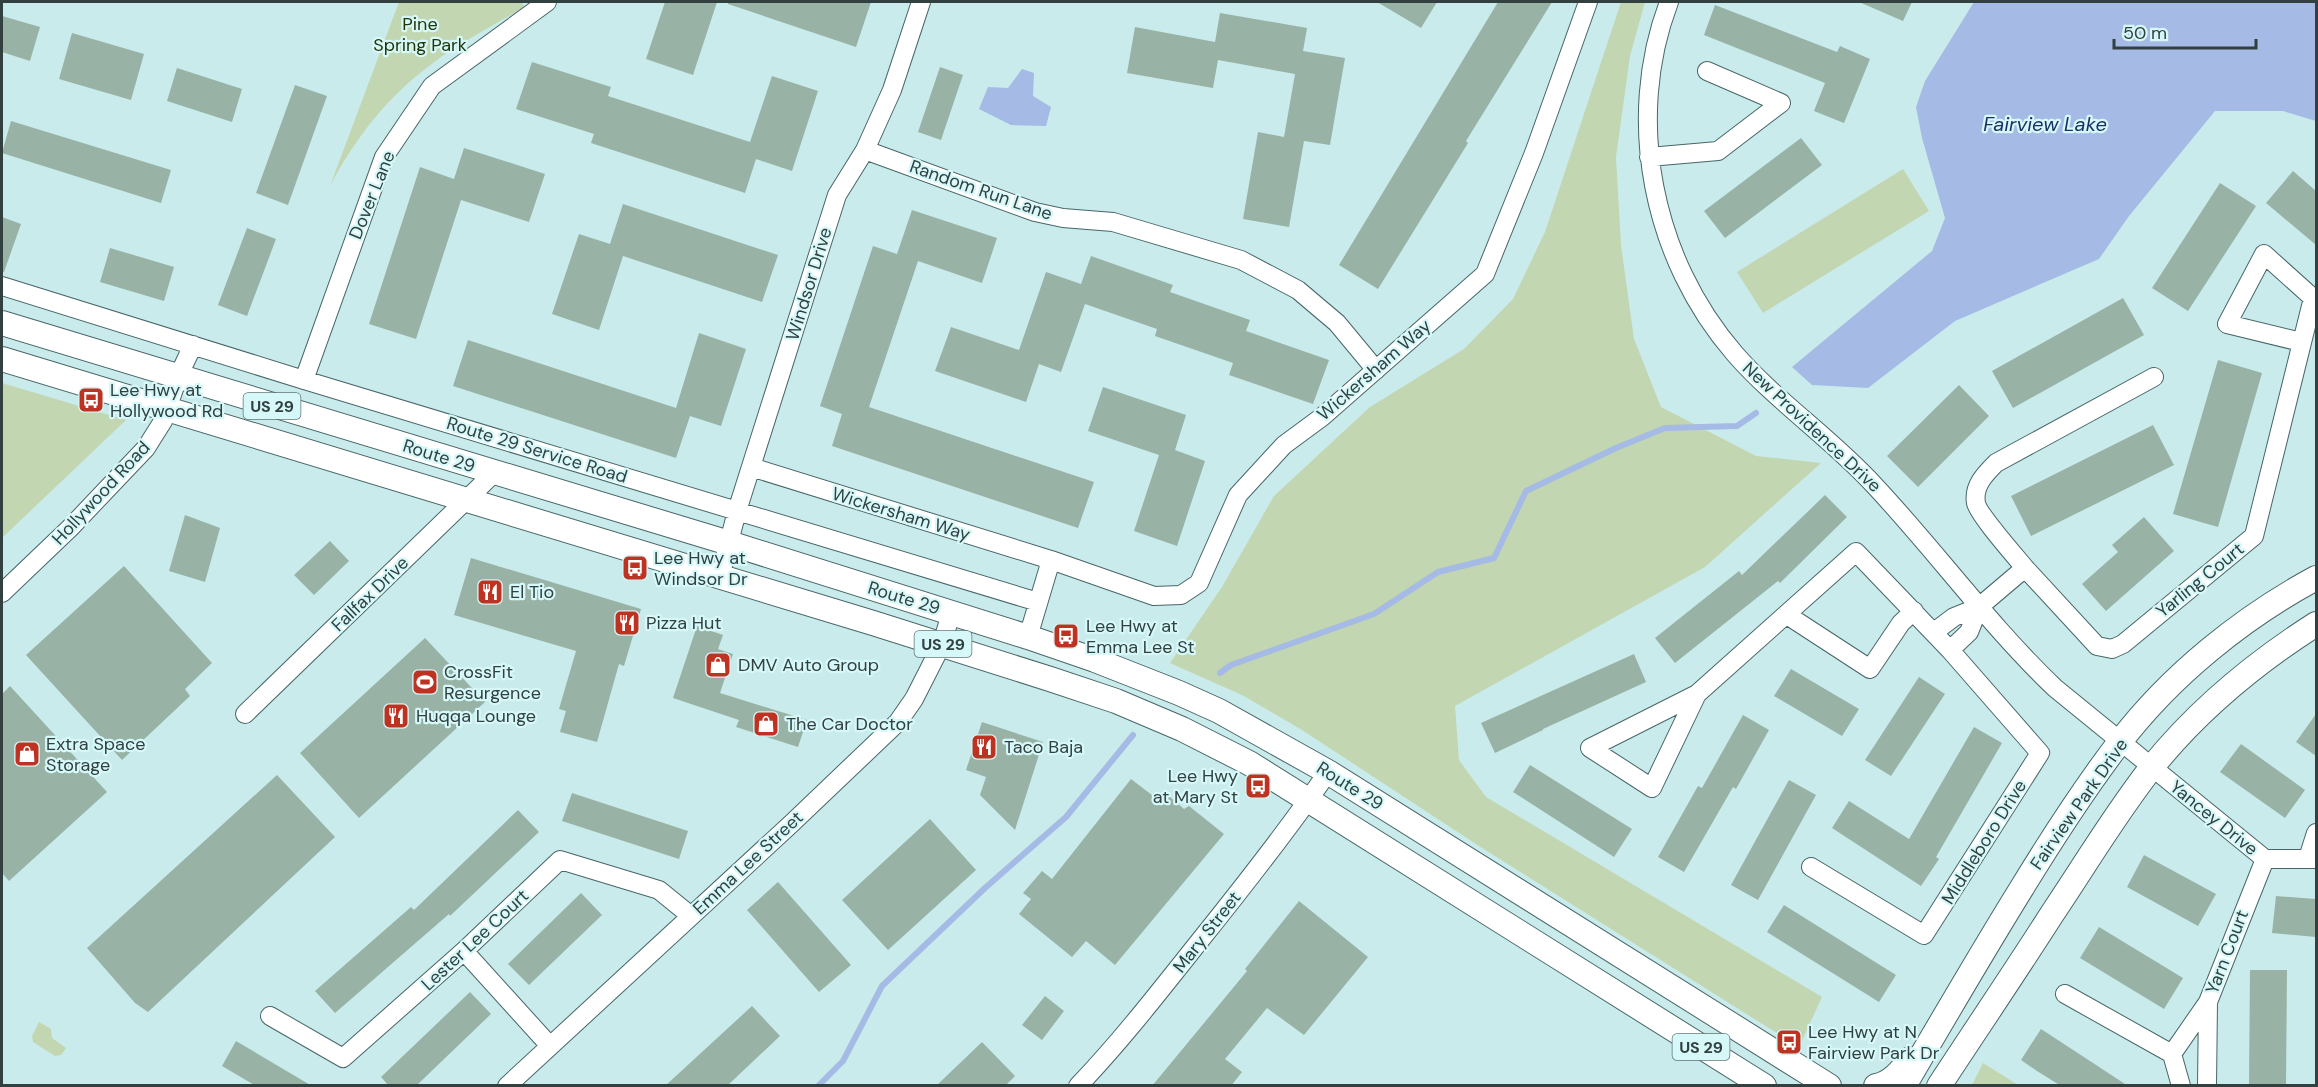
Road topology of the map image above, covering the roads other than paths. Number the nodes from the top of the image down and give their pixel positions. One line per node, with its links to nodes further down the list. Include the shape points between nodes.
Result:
1 (547, 2): 16 (street, Dover Lane, via 432,86 384,157)
2 (921, 2): 6 (street, Windsor Drive, via 892,90)
3 (1588, 2): 13 (street, Wickersham Way, via 1485,274)
4 (1669, 2): 7 (street, New Providence Drive, via 1650,87)
5 (1707, 71): 7 (street, via 1781,104 1718,152)
6 (865, 150): 13 (street, Random Run Lane, via 1035,212 1113,222 1241,260 1298,290 1336,323); 18 (street, Windsor Drive, via 837,195)
7 (1649, 157): 29 (street, New Providence Drive, via 1673,255 1709,322 1770,389 1871,482)
8 (2, 286): 11 (street, Route 29 Service Road)
9 (2, 323): 14 (main road, Route 29 / US 29)
10 (2301, 342): 10 (street, Yarling Court, via 2313,298 2264,254 2227,324); 24 (street, Yarling Court, via 2254,536 2123,644 2112,649 2097,646)
11 (193, 345): 14 (street, Hollywood Road); 16 (street, Route 29 Service Road)
12 (2, 359): 17 (main road, Route 29 / US 29)
13 (1376, 370): 23 (street, Wickersham Way, via 1284,445 1238,495 1199,583 1181,595 1154,596)
14 (178, 377): 17 (street, Hollywood Road); 19 (main road, Route 29 / US 29)
15 (2154, 377): 24 (street, Yarling Court, via 1996,463 1985,474 1977,488 1976,505)
16 (304, 380): 21 (street, Route 29 Service Road)
17 (167, 409): 20 (main road, Route 29 / US 29); 27 (street, Hollywood Road, via 146,448)
18 (751, 467): 21 (street, Windsor Drive); 23 (street, Wickersham Way)
19 (494, 473): 20 (street, Fallfax Drive); 22 (main road, Route 29 / US 29)
20 (466, 500): 25 (main road, Route 29 / US 29); 39 (street, Fallfax Drive)
21 (737, 511): 22 (street, Windsor Drive); 28 (street, Route 29 Service Road)
22 (729, 543): 25 (street, Windsor Drive); 31 (main road, Route 29 / US 29)
23 (1051, 560): 28 (street)
24 (2025, 568): 29 (street)
25 (720, 577): 36 (main road, Route 29 / US 29)
26 (2316, 578): 40 (main road, Fairview Park Drive, via 2254,616 2215,646 2167,690)
27 (2, 593)
28 (1038, 602): 35 (street)
29 (1979, 607): 34 (street, via 1954,617); 37 (street, via 1970,632); 40 (street, New Providence Drive, via 2029,664)
30 (1914, 611): 32 (street, via 1901,623 1870,669); 32 (street, via 1856,552); 34 (street)
31 (951, 613): 35 (main road, Route 29 / US 29); 36 (street, Emma Lee Street)
32 (1787, 615): 38 (street)
33 (2316, 624): 41 (main road, Fairview Park Drive, via 2246,673)
34 (1934, 632): 37 (street)
35 (1028, 637): 42 (main road, Route 29 / US 29, via 1189,697)
36 (942, 644): 43 (main road, Route 29 / US 29, via 1116,700 1249,763); 48 (street, Emma Lee Street, via 898,722)
37 (1950, 650): 47 (street, Middleboro Drive, via 2040,753 1931,925 1924,935)
38 (1697, 694): 38 (street, via 1652,788 1590,748 1633,727)
39 (245, 714)
40 (2121, 741): 41 (street, New Providence Drive); 50 (main road, Fairview Park Drive, via 2060,827)
41 (2152, 767): 45 (street, Yancey Drive); 51 (main road, Fairview Park Drive)
42 (1328, 772): 43 (street, Mary Street); 57 (main road, Route 29 / US 29)
43 (1309, 799): 59 (street, Mary Street, via 1130,1029); 60 (main road, Route 29 / US 29)
44 (2316, 833): 46 (street)
45 (2265, 859): 46 (street, Yancey Drive); 53 (street, Yarn Court)
46 (2312, 859)
47 (1812, 867)
48 (690, 916): 49 (street, Lester Lee Court, via 659,890 560,860); 55 (street, Emma Lee Street)
49 (464, 951): 54 (street, Lester Lee Court, via 343,1058); 55 (street)
50 (1974, 965): 63 (main road, via 1900,1072); 64 (main road, Fairview Park Drive)
51 (2005, 986): 65 (main road, Fairview Park Drive); 66 (main road)
52 (2065, 994): 56 (street)
53 (2208, 1002): 56 (street); 68 (street, Yarn Court)
54 (270, 1016)
55 (550, 1046): 58 (street, Emma Lee Street)
56 (2172, 1054): 67 (street)
57 (1806, 1071): 61 (main road, Route 29 / US 29); 62 (main road)
58 (507, 1086)
59 (1078, 1086)
60 (1764, 1086)
61 (1829, 1086)
62 (1846, 1086)
63 (1876, 1086)
64 (1904, 1086)
65 (1939, 1086)
66 (1954, 1086)
67 (2181, 1086)
68 (2207, 1086)

